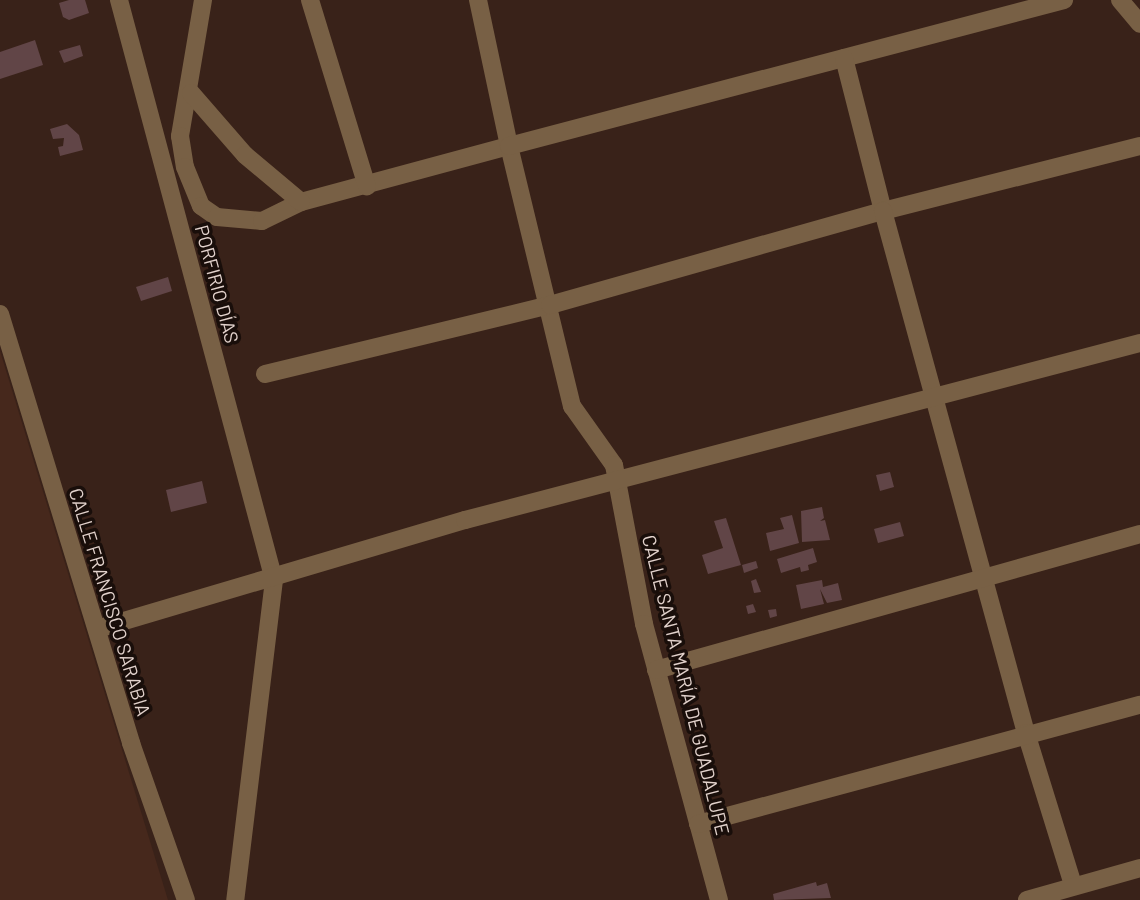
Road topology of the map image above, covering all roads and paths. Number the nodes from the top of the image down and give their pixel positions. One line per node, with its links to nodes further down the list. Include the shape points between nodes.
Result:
1 (119, 0): 23 (street, PORFIRIO DÍAS)
2 (203, 0): 9 (street)
3 (310, 0): 12 (street)
4 (478, 0): 10 (street)
5 (1064, 0): 8 (street)
6 (1120, 0): 7 (street)
7 (1140, 24)
8 (844, 58): 10 (street); 14 (street)
9 (191, 93): 13 (street, via 245,155); 13 (street, via 180,136 185,167 201,206 217,217 262,221)
10 (507, 139): 12 (street); 15 (street, CALLE SANTA MARÍA DE GUADALUPE)
11 (1140, 146): 14 (street)
12 (367, 186): 13 (street)
13 (301, 202)
14 (883, 211): 15 (street); 19 (street)
15 (550, 305): 18 (street); 20 (street, CALLE SANTA MARÍA DE GUADALUPE, via 572,406 607,451)
16 (0, 314): 24 (street, CALLE FRANCISCO SARABIA)
17 (1140, 343): 19 (street)
18 (265, 374)
19 (937, 398): 20 (street); 22 (street)
20 (615, 480): 23 (street); 25 (street, CALLE SANTA MARÍA DE GUADALUPE)
21 (1140, 534): 22 (street)
22 (984, 576): 25 (street); 27 (street)
23 (274, 580): 24 (street); 33 (street)
24 (97, 629): 32 (street, CALLE FRANCISCO SARABIA)
25 (656, 670): 28 (street, CALLE SANTA MARÍA DE GUADALUPE)
26 (1140, 705): 27 (street)
27 (1026, 733): 28 (street); 30 (street)
28 (698, 824): 34 (street, CALLE SANTA MARÍA DE GUADALUPE)
29 (1140, 868): 30 (street)
30 (1073, 885): 31 (street)
31 (1038, 898)
32 (186, 900)
33 (235, 900)
34 (719, 900)

